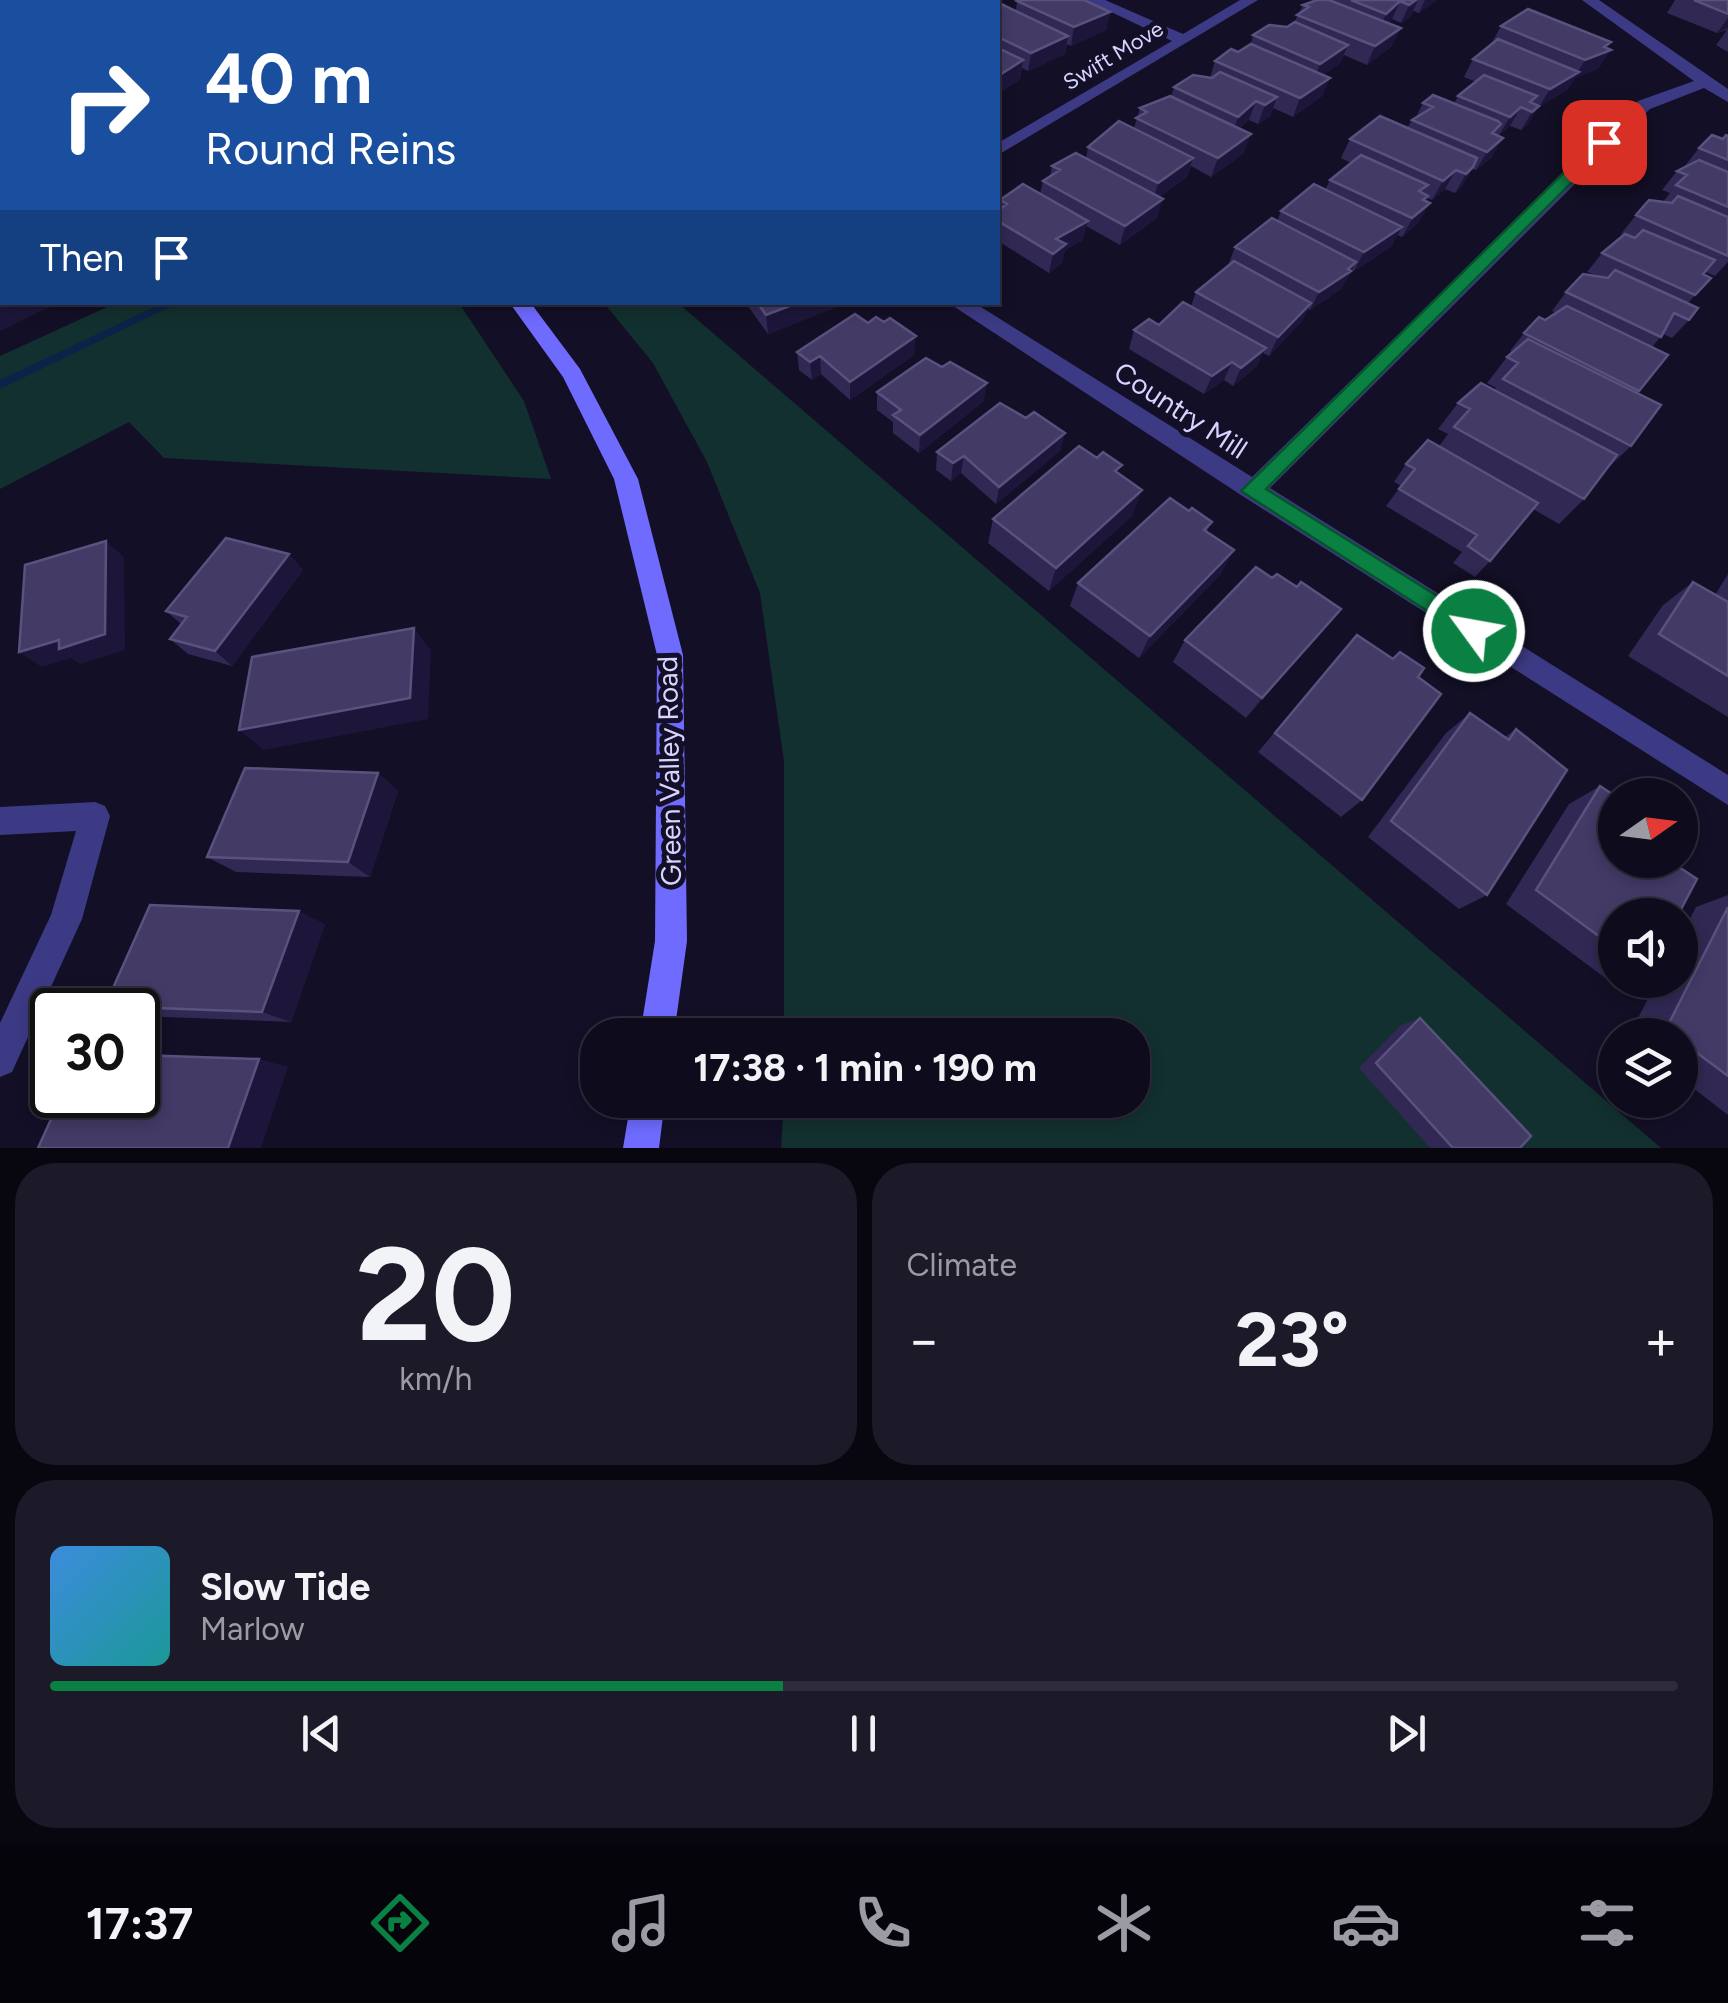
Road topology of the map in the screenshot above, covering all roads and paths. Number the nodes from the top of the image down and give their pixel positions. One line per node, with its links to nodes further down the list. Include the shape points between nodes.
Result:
1 (1094, 0): 4 (street)
2 (1251, 0): 4 (street, Swift Move)
3 (1589, 0): 5 (street)
4 (1183, 40): 7 (street, Swift Move)
5 (1702, 83): 6 (street); 10 (street, via 1644,106)
6 (1728, 97)
7 (1000, 149)
8 (521, 305): 13 (street, Green Valley Road, via 572,374 626,478 670,655 671,941)
9 (963, 305): 10 (street, Country Mill)
10 (1252, 491): 11 (street, Country Mill)
11 (1728, 791)
12 (0, 821): 14 (street, via 95,816 66,918)
13 (660, 1018)
14 (0, 1060)
15 (645, 1118): 16 (street)
16 (641, 1148)

